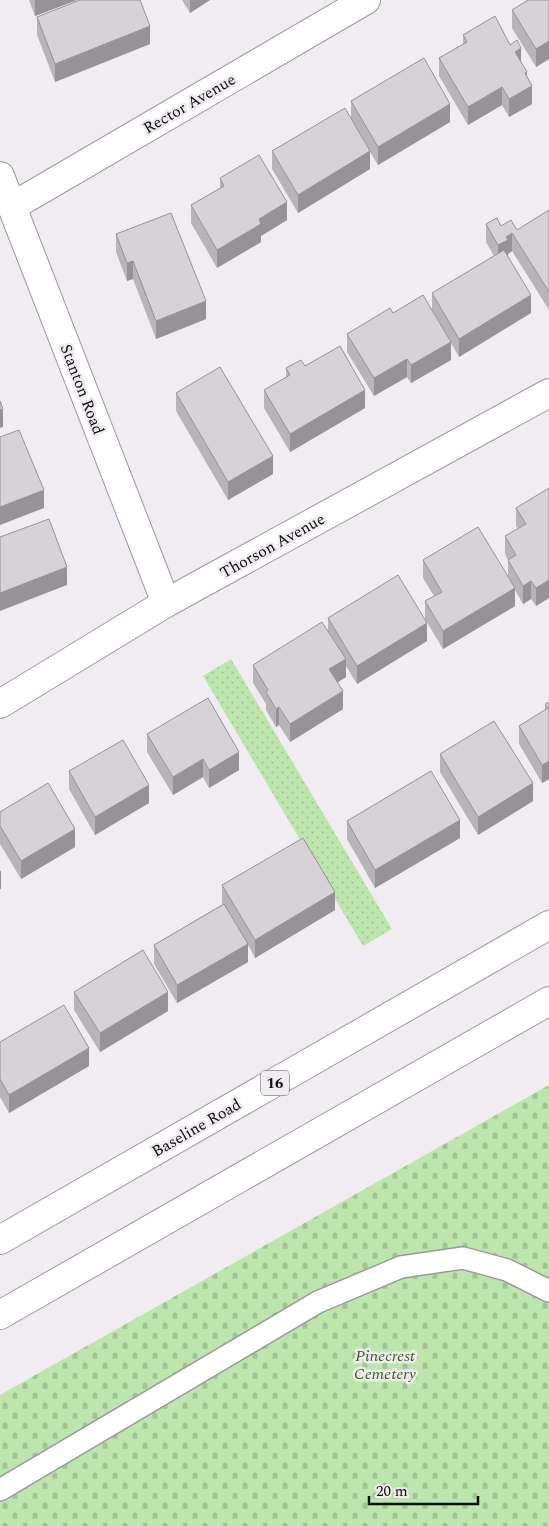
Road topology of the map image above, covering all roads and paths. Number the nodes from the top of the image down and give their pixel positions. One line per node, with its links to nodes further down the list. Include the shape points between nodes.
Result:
1 (366, 0): 3 (street, Rector Avenue)
2 (0, 176): 3 (street, Stanton Road)
3 (12, 206): 5 (street, Stanton Road)
4 (549, 393): 5 (street, Thorson Avenue)
5 (166, 603): 6 (street, Thorson Avenue)
6 (0, 704)
7 (549, 925): 9 (street, Baseline Road / 16)
8 (549, 1001): 11 (street)
9 (0, 1240)
10 (549, 1291): 12 (lane, via 507,1270 463,1258 401,1267 318,1302)
11 (0, 1315)
12 (0, 1490)

